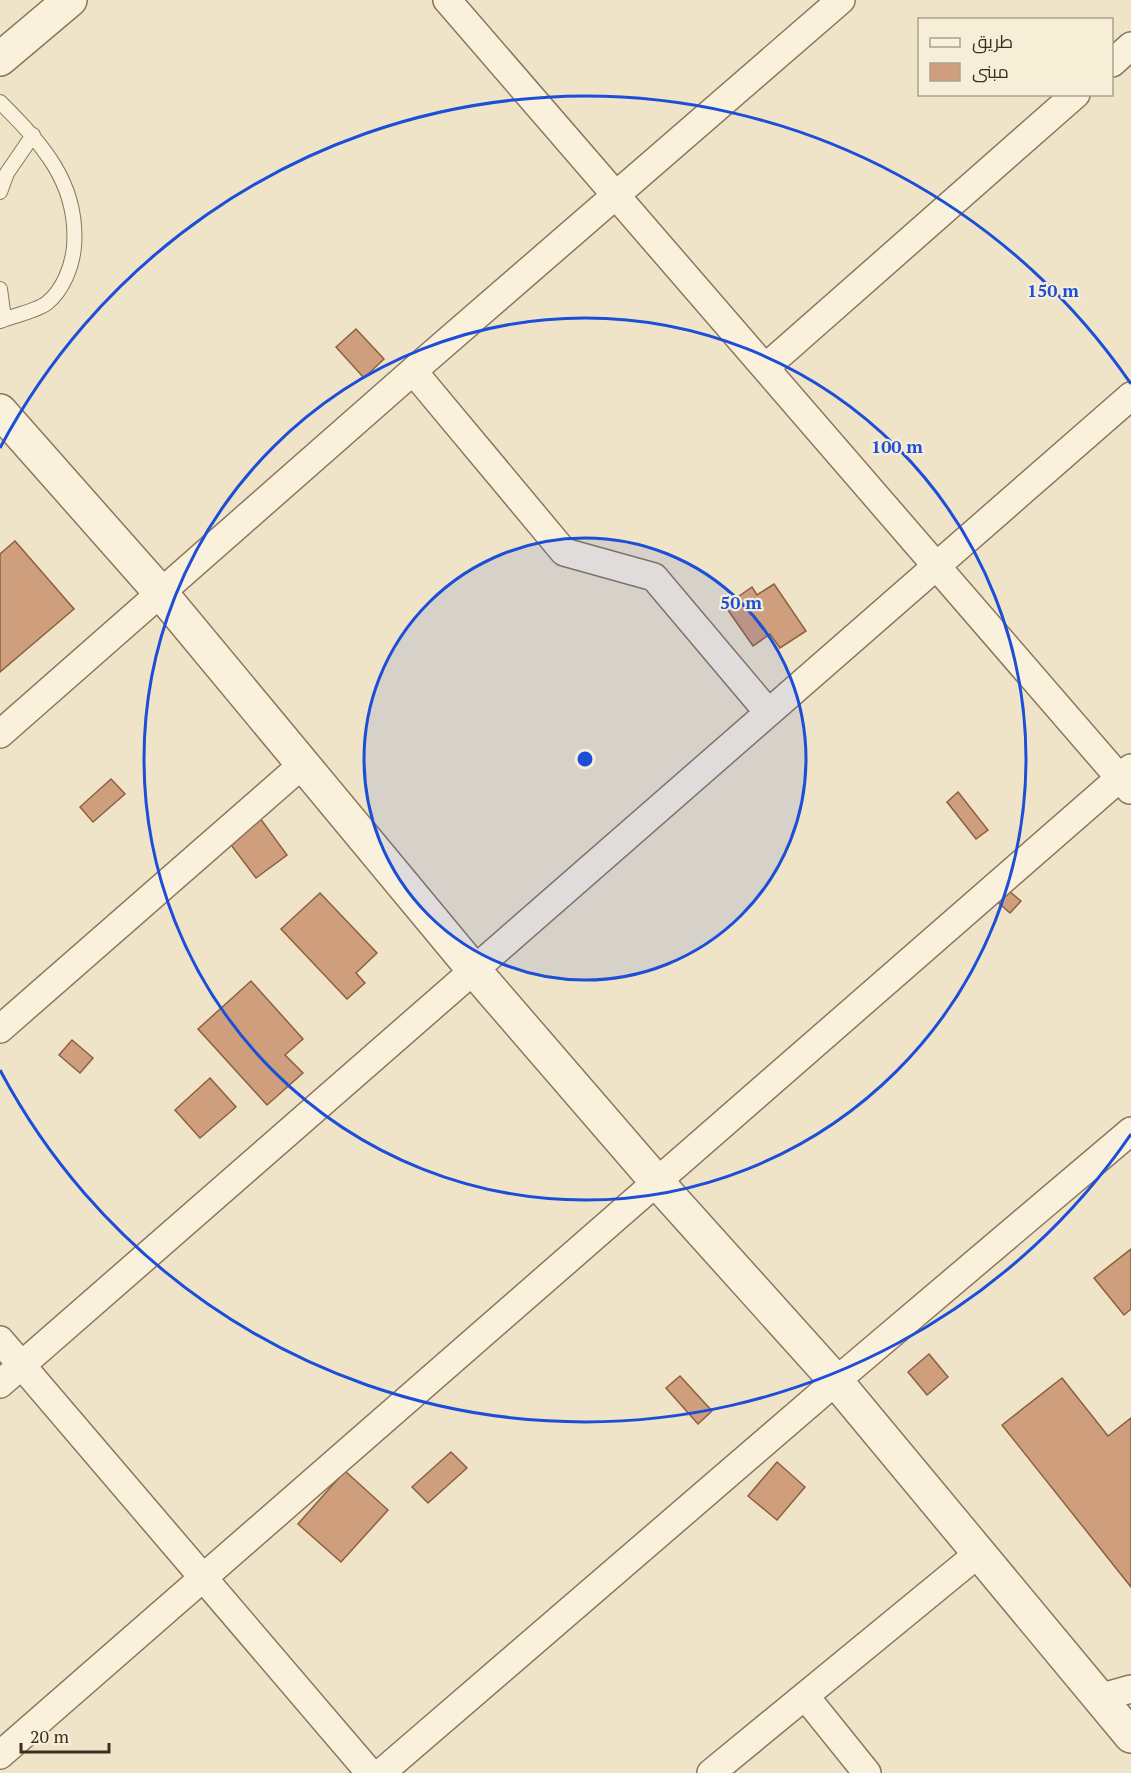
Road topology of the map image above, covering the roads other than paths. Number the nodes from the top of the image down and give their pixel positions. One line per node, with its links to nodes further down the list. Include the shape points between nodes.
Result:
1 (70, 0): 5 (street)
2 (447, 0): 11 (street)
3 (841, 0): 11 (street)
4 (1131, 46): 6 (street)
5 (0, 59)
6 (1113, 62)
7 (1074, 96): 14 (street)
8 (0, 102): 9 (lane)
9 (33, 135): 10 (lane, via 7,172); 13 (lane, via 66,187 75,231 73,259 63,285 46,304)
10 (0, 192)
11 (616, 195): 14 (street); 15 (street)
12 (0, 289): 13 (lane)
13 (2, 320)
14 (766, 367): 18 (street)
15 (413, 371): 19 (street); 20 (street, via 564,552 654,577)
16 (1131, 396): 18 (street)
17 (0, 411): 19 (street)
18 (937, 565): 20 (street); 23 (street)
19 (160, 592): 21 (street); 22 (street)
20 (768, 712): 24 (street)
21 (0, 734)
22 (303, 764): 24 (street); 25 (street)
23 (1127, 779): 27 (street)
24 (473, 969): 27 (street); 29 (street)
25 (0, 1029)
26 (1131, 1131): 30 (street)
27 (657, 1182): 30 (street); 33 (street)
28 (0, 1340): 29 (street)
29 (22, 1365): 31 (street); 33 (street)
30 (836, 1381): 32 (street); 40 (street)
31 (0, 1384)
32 (979, 1553): 35 (street); 36 (street)
33 (203, 1578): 38 (street); 39 (street)
34 (1131, 1689): 36 (street)
35 (805, 1696): 41 (street); 42 (street)
36 (1099, 1698): 37 (street)
37 (1131, 1736)
38 (0, 1755)
39 (370, 1773)
40 (381, 1773)
41 (711, 1773)
42 (867, 1773)

